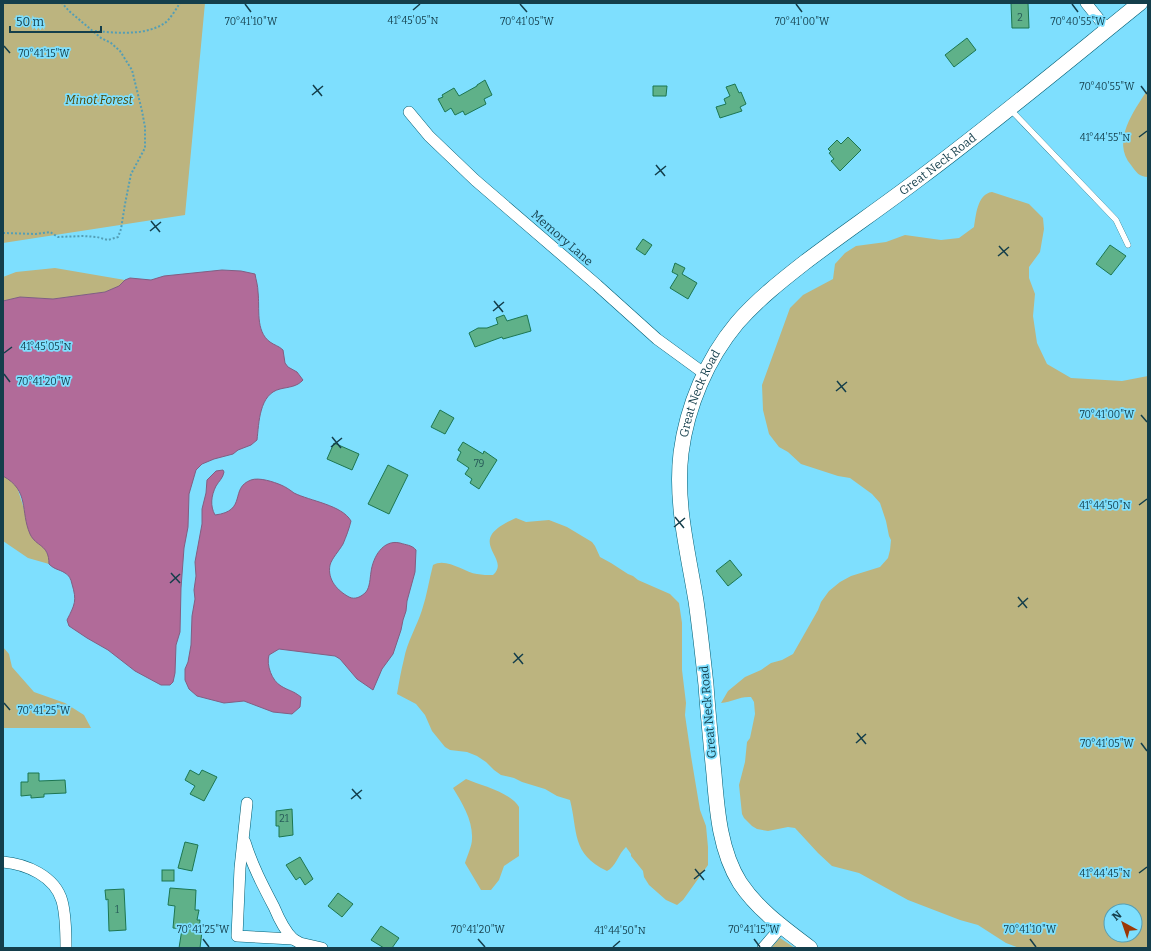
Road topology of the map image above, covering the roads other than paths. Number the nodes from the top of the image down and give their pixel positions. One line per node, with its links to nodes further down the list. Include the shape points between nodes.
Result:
1 (1086, 3): 3 (street)
2 (1140, 3): 3 (street, Great Neck Road)
3 (1107, 29): 4 (street, Great Neck Road)
4 (1010, 109): 6 (lane, via 1116,220); 7 (street, Great Neck Road, via 774,288 737,323)
5 (409, 112): 7 (street, Memory Lane, via 475,180 657,340)
6 (1128, 245)
7 (705, 374): 11 (street, Great Neck Road, via 694,401 683,442 680,494 701,642 720,826 726,851 738,879 755,902)
8 (247, 803): 9 (street)
9 (243, 837): 12 (street, via 254,870 282,925); 12 (street, via 237,936)
10 (3, 862): 13 (street, via 34,870 57,889 64,908)
11 (782, 926): 15 (street); 16 (street, Great Neck Road)
12 (293, 939): 14 (street)
13 (66, 948)
14 (322, 948)
15 (763, 948)
16 (810, 948)

